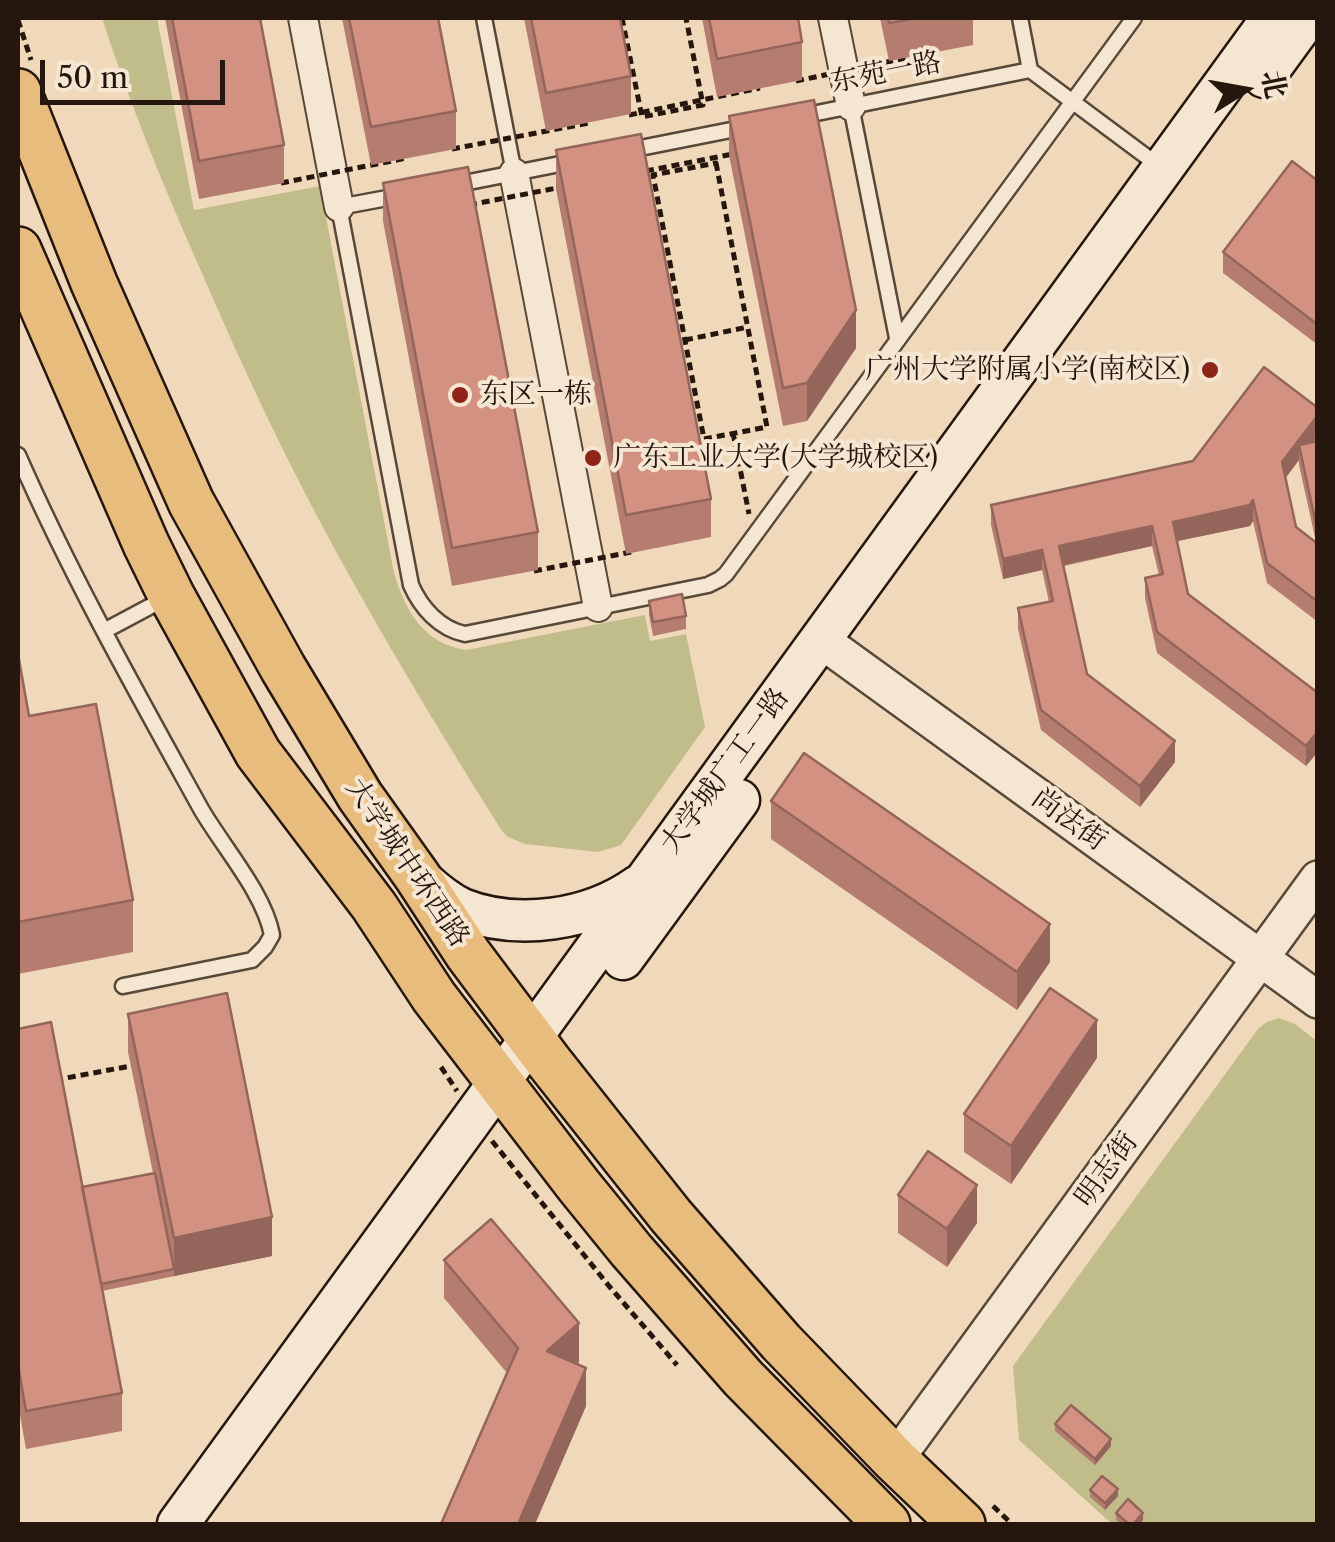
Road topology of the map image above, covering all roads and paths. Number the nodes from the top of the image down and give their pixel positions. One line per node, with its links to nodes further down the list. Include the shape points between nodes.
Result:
1 (303, 18): 34 (street)
2 (484, 18): 29 (lane)
3 (622, 18): 4 (path, via 642,117 703,105)
4 (686, 18)
5 (834, 18): 17 (street)
6 (1020, 18): 12 (lane)
7 (1134, 18): 16 (lane)
8 (1272, 18): 48 (main road, 大学城广工一路)
9 (1307, 18): 48 (main road, 大学城广工一路)
10 (18, 20): 14 (path)
11 (930, 53): 13 (path, bridge)
12 (1030, 70): 16 (lane); 17 (lane, 东苑一路)
13 (793, 82)
14 (26, 83): 49 (main road, 大学城中环西路, via 94,283 191,502 282,668)
15 (773, 86): 18 (path, bridge)
16 (1071, 101): 27 (lane); 38 (lane)
17 (850, 106): 19 (lane, 东苑一路); 38 (lane)
18 (620, 116)
19 (791, 118)
20 (601, 120): 22 (path, bridge)
21 (752, 126): 23 (lane)
22 (435, 153)
23 (617, 153)
24 (735, 154): 28 (path, bridge)
25 (416, 156): 30 (path, bridge)
26 (598, 157): 29 (lane)
27 (1150, 160)
28 (646, 171)
29 (514, 174): 32 (lane); 46 (street)
30 (272, 185)
31 (572, 185): 35 (path, bridge)
32 (434, 189)
33 (415, 193): 34 (lane)
34 (340, 208): 46 (lane, via 415,594 437,620 465,634)
35 (456, 208)
36 (18, 250): 45 (main road, 大学城中环西路)
37 (748, 327): 39 (path); 39 (path, via 716,163 699,166 653,176); 40 (path, via 768,427)
38 (897, 338): 42 (lane)
39 (685, 340): 40 (path, via 704,439)
40 (734, 433): 42 (path)
41 (18, 454): 47 (lane)
42 (753, 537): 46 (lane, via 713,584)
43 (633, 552): 44 (path, bridge)
44 (526, 572)
45 (171, 595): 47 (lane); 58 (main road, 大学城中环西路, via 258,753)
46 (598, 608)
47 (104, 631): 53 (lane, via 268,916 272,935 252,960)
48 (832, 648): 51 (main road, 大学城广工一路); 52 (street, 尚法街); 55 (main road, 大学城广工一路)
49 (417, 876): 51 (main road, via 461,908 533,920 599,908); 55 (main road, 大学城中环西路)
50 (1318, 879): 52 (street, 明志街)
51 (645, 881): 55 (main road, 大学城广工一路)
52 (1260, 958): 54 (street, 尚法街); 59 (street, 明志街)
53 (123, 986)
54 (1318, 1000)
55 (540, 1050): 58 (main road, 大学城广工一路); 59 (main road, 大学城中环西路, via 671,1216)
56 (131, 1066): 57 (path)
57 (54, 1080)
58 (508, 1095): 60 (main road, 大学城中环西路, via 621,1237); 61 (main road, 大学城广工一路); 62 (main road, 大学城广工一路)
59 (896, 1460): 63 (main road, 大学城中环西路)
60 (867, 1517)
61 (178, 1524)
62 (213, 1524)
63 (962, 1524)

